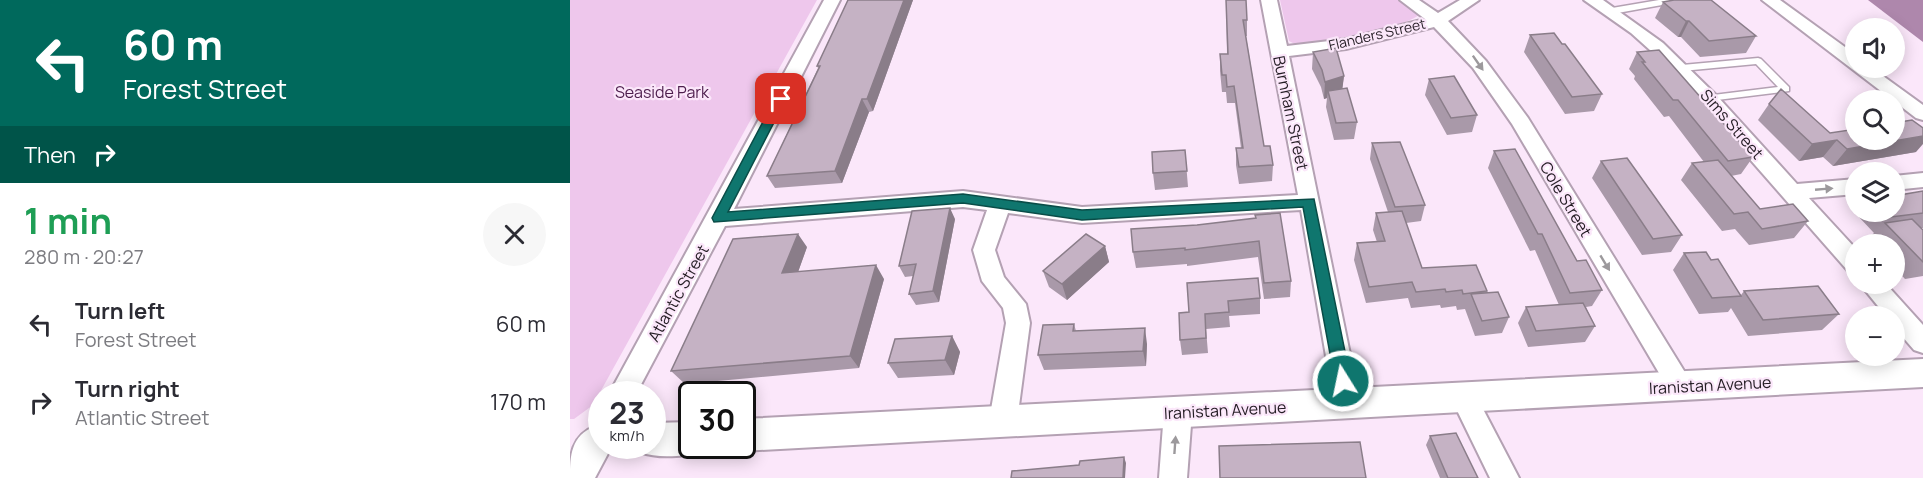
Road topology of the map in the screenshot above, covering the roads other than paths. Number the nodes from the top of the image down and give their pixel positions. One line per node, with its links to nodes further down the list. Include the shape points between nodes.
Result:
1 (832, 0): 22 (street, Atlantic Street)
2 (1269, 0): 10 (street, Burnham Street)
3 (1408, 0): 9 (street, Cole Street)
4 (1471, 0): 9 (street, Flanders Street)
5 (1593, 0): 8 (street, Sims Street)
6 (1673, 0): 8 (lane)
7 (1770, 0): 11 (street)
8 (1612, 11): 12 (street, Sims Street, via 1646,34)
9 (1438, 20): 10 (street, Flanders Street, via 1346,44); 28 (street, Cole Street, one-way to 28, via 1471,53 1533,143)
10 (1278, 52): 20 (street, Burnham Street)
11 (1845, 56)
12 (1682, 68): 14 (street, Sims Street); 14 (lane, via 1758,61 1786,89)
13 (1874, 78): 15 (street)
14 (1709, 98): 19 (street, Sims Street)
15 (1923, 114)
16 (1923, 180): 17 (street)
17 (1905, 182)
18 (1845, 187): 19 (street, one-way to 18)
19 (1792, 192): 23 (street, Sims Street)
20 (1309, 202): 21 (street, via 1082,215); 30 (street, Burnham Street)
21 (1000, 203): 22 (street, via 963,199); 32 (street, via 984,250 994,280 1014,304 1018,324)
22 (718, 218): 27 (street, Atlantic Street)
23 (1845, 252)
24 (1881, 294): 25 (street)
25 (1923, 342)
26 (1923, 372): 28 (street, Iranistan Avenue)
27 (629, 381)
28 (1681, 387): 29 (street, Iranistan Avenue)
29 (1463, 396): 30 (street, Iranistan Avenue); 37 (street)
30 (1347, 404): 31 (street, Iranistan Avenue)
31 (1178, 412): 32 (street, Iranistan Avenue); 36 (street, one-way to 31)
32 (1003, 421): 33 (street, Iranistan Avenue)
33 (756, 434)
34 (588, 450): 35 (street)
35 (576, 478)
36 (1173, 478)
37 (1505, 478)

